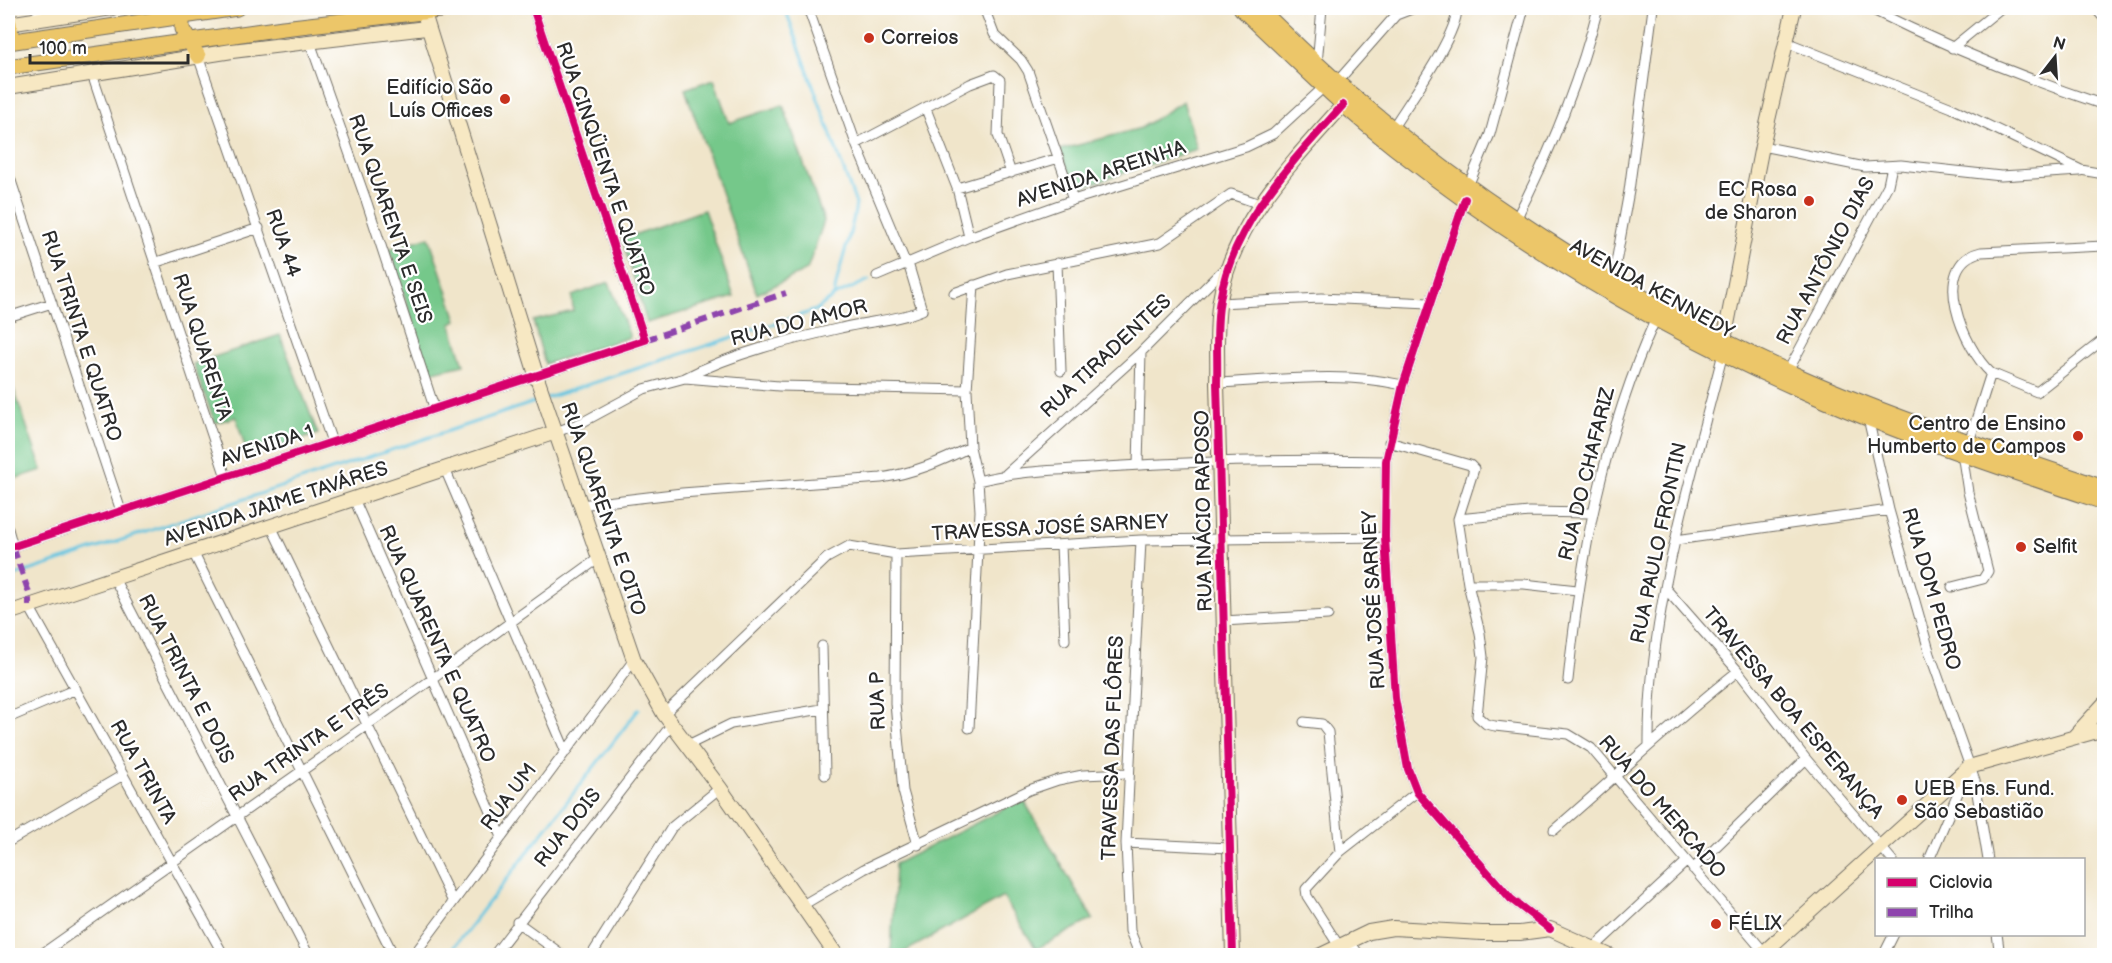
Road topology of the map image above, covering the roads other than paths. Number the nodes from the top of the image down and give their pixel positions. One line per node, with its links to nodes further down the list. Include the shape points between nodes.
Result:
1 (45, 8): 24 (street)
2 (112, 8): 24 (street)
3 (237, 8): 22 (main road)
4 (450, 8): 19 (main road); 26 (street)
5 (533, 8): 77 (street, RUA CINQÜENTA E QUATRO, via 645,340)
6 (808, 8): 42 (street)
7 (984, 8): 44 (street, via 994,34 1028,71)
8 (1241, 8): 36 (main road, AVENIDA KENNEDY)
9 (1259, 8): 33 (main road, AVENIDA KENNEDY)
10 (1322, 8): 33 (street)
11 (1414, 8): 21 (street)
12 (1457, 8): 41 (street, via 1446,42)
13 (1524, 8): 51 (street, RUA JOSÉ SARNEY, via 1490,134)
14 (1598, 8): 54 (street, via 1562,122)
15 (1653, 8): 63 (street)
16 (1794, 8): 30 (street, RUA PAULO FRONTIN)
17 (2001, 8): 31 (street)
18 (2095, 8): 23 (street)
19 (422, 9): 26 (street, RUA QUARENTA E OITO); 28 (main road)
20 (1874, 9): 31 (street)
21 (1396, 11): 36 (street, AVENIDA AREINHA)
22 (182, 16): 27 (main road); 28 (main road, via 181,26)
23 (2104, 18)
24 (30, 20): 25 (street)
25 (8, 23): 27 (main road)
26 (426, 28): 29 (street); 77 (street, RUA QUARENTA E OITO)
27 (10, 41)
28 (189, 42): 32 (main road); 34 (main road)
29 (310, 42): 32 (street); 82 (street, RUA QUARENTA E SEIS)
30 (1786, 42): 43 (street, RUA PAULO FRONTIN); 46 (street, via 1953,108)
31 (1952, 48): 39 (street)
32 (198, 56): 35 (street); 55 (street, RUA 44)
33 (1317, 64): 36 (main road, AVENIDA KENNEDY)
34 (8, 68)
35 (92, 74): 37 (street); 58 (street, RUA QUARENTA)
36 (1330, 84): 38 (main road, AVENIDA KENNEDY); 41 (main road, AVENIDA KENNEDY); 52 (street, AVENIDA AREINHA, via 1273,134 1246,147)
37 (8, 87)
38 (1343, 105): 51 (main road, AVENIDA KENNEDY); 53 (street, RUA INÁCIO RAPOSO)
39 (2104, 105)
40 (926, 109): 42 (street); 48 (street, via 994,75 1000,80 998,135); 50 (street)
41 (1392, 129): 51 (main road, AVENIDA KENNEDY)
42 (856, 144): 59 (street)
43 (1762, 146): 45 (street, via 1865,167); 72 (street, RUA PAULO FRONTIN)
44 (1059, 158): 48 (street); 52 (street)
45 (1892, 166): 46 (street, via 2001,176); 75 (street, RUA ANTÔNIO DIAS, via 1887,185)
46 (2081, 170): 49 (street)
47 (8, 172): 66 (street, RUA TRINTA E QUATRO)
48 (1011, 173): 50 (street)
49 (2104, 174)
50 (957, 188): 56 (street)
51 (1467, 193): 54 (main road, AVENIDA KENNEDY); 68 (street, RUA JOSÉ SARNEY)
52 (1073, 200): 56 (street, AVENIDA AREINHA)
53 (1260, 204): 60 (street, via 1231,194 1160,243); 61 (street, RUA INÁCIO RAPOSO)
54 (1513, 225): 63 (main road, AVENIDA KENNEDY); 70 (main road, AVENIDA KENNEDY)
55 (259, 228): 58 (street, RUA QUARENTA); 85 (street, RUA 44)
56 (969, 237): 59 (street, AVENIDA AREINHA)
57 (2104, 246): 76 (street, via 1981,252 1966,257 1957,274 1953,300 1970,343)
58 (154, 262): 94 (street, RUA QUARENTA)
59 (907, 263): 62 (street, AVENIDA AREINHA); 78 (street, RUA DO AMOR, via 922,310 904,317 843,327 714,363)
60 (1057, 263): 64 (street); 74 (street)
61 (1229, 265): 67 (street, RUA INÁCIO RAPOSO); 73 (street, RUA TIRADENTES)
62 (877, 276)
63 (1613, 279): 72 (main road, AVENIDA KENNEDY)
64 (974, 285): 65 (street); 81 (street)
65 (954, 292)
66 (52, 303): 69 (street); 101 (street, RUA TRINTA E QUATRO)
67 (1219, 303): 68 (street, via 1321,298); 79 (street, RUA INÁCIO RAPOSO)
68 (1429, 303): 80 (street, RUA JOSÉ SARNEY)
69 (8, 317)
70 (1656, 318): 72 (main road, AVENIDA KENNEDY); 102 (street, RUA DO CHAFARIZ, via 1629,383)
71 (2104, 339): 76 (street, via 2037,392)
72 (1724, 346): 75 (main road, AVENIDA KENNEDY); 83 (main road, AVENIDA KENNEDY, via 1791,386); 109 (street, RUA PAULO FRONTIN)
73 (1141, 352): 91 (street); 93 (street, RUA TIRADENTES)
74 (1061, 371)
75 (1788, 371): 88 (main road, AVENIDA KENNEDY)
76 (1991, 373): 88 (street)
77 (537, 378): 82 (street, AVENIDA 1); 84 (street, RUA QUARENTA E OITO)
78 (685, 378): 81 (street, via 779,386); 84 (street, via 644,389 584,422)
79 (1217, 383): 80 (street, via 1340,378); 89 (street, RUA INÁCIO RAPOSO)
80 (1403, 385): 86 (street, RUA JOSÉ SARNEY)
81 (967, 390): 87 (street)
82 (434, 408): 85 (street, AVENIDA 1)
83 (1868, 418): 88 (main road, AVENIDA KENNEDY); 100 (street, RUA DOM PEDRO)
84 (556, 432): 92 (street, AVENIDA JAIME TAVÁRES); 99 (street, RUA QUARENTA E OITO)
85 (332, 442): 94 (street, AVENIDA 1)
86 (1389, 442): 90 (street, RUA JOSÉ SARNEY); 103 (street, via 1473,467)
87 (970, 447): 95 (street); 99 (street, via 910,474)
88 (1965, 447): 96 (main road, AVENIDA KENNEDY); 98 (main road, AVENIDA KENNEDY); 118 (street, via 1968,492 1988,571 1983,579)
89 (1219, 461): 90 (street); 91 (street); 107 (street, RUA INÁCIO RAPOSO)
90 (1386, 461): 106 (street, RUA JOSÉ SARNEY)
91 (1138, 465): 93 (street)
92 (445, 469): 97 (street, AVENIDA JAIME TAVÁRES); 125 (street)
93 (1006, 474): 95 (street)
94 (226, 477): 101 (street, AVENIDA 1)
95 (978, 481): 112 (street)
96 (2104, 488)
97 (354, 499): 104 (street, AVENIDA JAIME TAVÁRES); 130 (street, RUA QUARENTA E QUATRO)
98 (2104, 502)
99 (580, 505): 115 (street, RUA QUARENTA E OITO)
100 (1889, 510): 109 (street); 146 (street, RUA DOM PEDRO, via 1930,654)
101 (121, 511): 111 (street, AVENIDA 1)
102 (1592, 513): 103 (street, via 1483,514); 120 (street, RUA DO CHAFARIZ)
103 (1458, 519): 117 (street)
104 (271, 526): 113 (street, AVENIDA JAIME TAVÁRES); 138 (street)
105 (8, 529): 111 (street)
106 (1385, 537): 107 (street, TRAVESSA JOSÉ SARNEY); 153 (street, RUA JOSÉ SARNEY, via 1395,698 1408,768)
107 (1221, 538): 108 (street, TRAVESSA JOSÉ SARNEY); 124 (street, RUA INÁCIO RAPOSO)
108 (1141, 540): 110 (street, TRAVESSA JOSÉ SARNEY); 148 (street, TRAVESSA DAS FLÔRES)
109 (1676, 540): 119 (street, RUA PAULO FRONTIN)
110 (1061, 545): 112 (street, TRAVESSA JOSÉ SARNEY); 126 (street)
111 (10, 547)
112 (979, 551): 114 (street, TRAVESSA JOSÉ SARNEY); 139 (street)
113 (193, 552): 116 (street, AVENIDA JAIME TAVÁRES); 147 (street)
114 (896, 554): 136 (street, TRAVESSA JOSÉ SARNEY, via 859,547 840,549 809,574); 159 (street, RUA P, via 896,725 903,791)
115 (599, 558): 125 (street, RUA TRINTA E TRÊS); 128 (street, RUA QUARENTA E OITO)
116 (114, 578): 121 (street, AVENIDA JAIME TAVÁRES); 154 (street, RUA TRINTA E DOIS)
117 (1468, 584): 120 (street, via 1524,584); 151 (street, RUA DO MERCADO, via 1483,657 1477,716 1495,726 1578,738)
118 (1952, 587)
119 (1666, 589): 129 (street, TRAVESSA BOA ESPERANÇA); 142 (street, RUA PAULO FRONTIN, via 1649,697)
120 (1577, 590): 131 (street, RUA DO CHAFARIZ)
121 (29, 606): 122 (street, AVENIDA JAIME TAVÁRES); 132 (street, RUA TRINTA)
122 (8, 613)
123 (1328, 615): 124 (street)
124 (1223, 621): 161 (street, RUA INÁCIO RAPOSO)
125 (511, 623): 130 (street, RUA TRINTA E TRÊS); 144 (street)
126 (1065, 640)
127 (822, 646): 134 (street)
128 (634, 660): 136 (street, RUA QUARENTA E OITO); 144 (street, RUA UM)
129 (1738, 671): 142 (street); 145 (street, TRAVESSA BOA ESPERANÇA)
130 (431, 680): 138 (street, RUA TRINTA E TRÊS); 156 (street, RUA QUARENTA E QUATRO)
131 (1568, 680)
132 (76, 689): 135 (street); 149 (street, RUA TRINTA)
133 (2104, 704): 141 (street)
134 (822, 709): 143 (street, via 731,724); 150 (street)
135 (8, 718)
136 (668, 719): 143 (street, RUA QUARENTA E OITO); 170 (street, RUA DOIS)
137 (1304, 722): 162 (street, via 1322,724 1328,732)
138 (368, 724): 147 (street, RUA TRINTA E TRÊS); 168 (street)
139 (969, 728)
140 (2104, 729): 141 (street)
141 (2074, 737): 146 (street)
142 (1649, 744): 151 (street)
143 (688, 745): 152 (street, RUA QUARENTA E OITO)
144 (566, 752): 156 (street, RUA UM)
145 (1806, 759): 160 (street, TRAVESSA BOA ESPERANÇA); 167 (street)
146 (1969, 767): 160 (street); 164 (street); 165 (street, RUA DOM PEDRO, via 1981,805)
147 (302, 770): 154 (street, RUA TRINTA E TRÊS); 181 (street)
148 (1128, 773): 158 (street, TRAVESSA DAS FLÔRES); 159 (street, via 1058,780 1029,790)
149 (123, 775): 157 (street); 166 (street, RUA TRINTA)
150 (825, 775)
151 (1616, 777): 155 (street); 167 (street, RUA DO MERCADO)
152 (720, 788): 169 (street, RUA QUARENTA E OITO); 185 (street, via 672,827)
153 (1417, 792): 162 (street); 171 (street, via 1511,899)
154 (237, 816): 166 (street, RUA TRINTA E TRÊS); 180 (street, RUA TRINTA E DOIS)
155 (1554, 830)
156 (502, 837): 168 (street, RUA UM)
157 (8, 842)
158 (1125, 843): 161 (street); 187 (street, TRAVESSA DAS FLÔRES, via 1130,931)
159 (918, 845): 169 (street, via 864,869)
160 (1880, 846): 163 (street, TRAVESSA BOA ESPERANÇA); 176 (street)
161 (1229, 848): 188 (street, RUA INÁCIO RAPOSO)
162 (1340, 852): 174 (street, via 1309,884 1306,893)
163 (1890, 858)
164 (1930, 858)
165 (1988, 858)
166 (172, 862): 177 (street, RUA TRINTA); 179 (street, RUA TRINTA E TRÊS)
167 (1690, 865): 175 (street); 176 (street, RUA DO MERCADO)
168 (453, 902): 182 (street, RUA UM)
169 (801, 906): 186 (street, RUA QUARENTA E OITO)
170 (517, 922): 183 (street, RUA DOIS); 184 (street)
171 (1550, 929): 174 (street, via 1482,933 1393,928 1369,932); 175 (street)
172 (1892, 936): 191 (street)
173 (1997, 936): 192 (street)
174 (1344, 943): 178 (street); 189 (street)
175 (1590, 951): 190 (street)
176 (1762, 954)
177 (223, 955)
178 (1321, 955)
179 (39, 956)
180 (309, 956)
181 (394, 956)
182 (413, 956)
183 (493, 956)
184 (564, 956)
185 (591, 956)
186 (837, 956)
187 (1140, 956)
188 (1233, 956)
189 (1360, 956)
190 (1610, 956)
191 (1883, 956)
192 (2000, 956)

